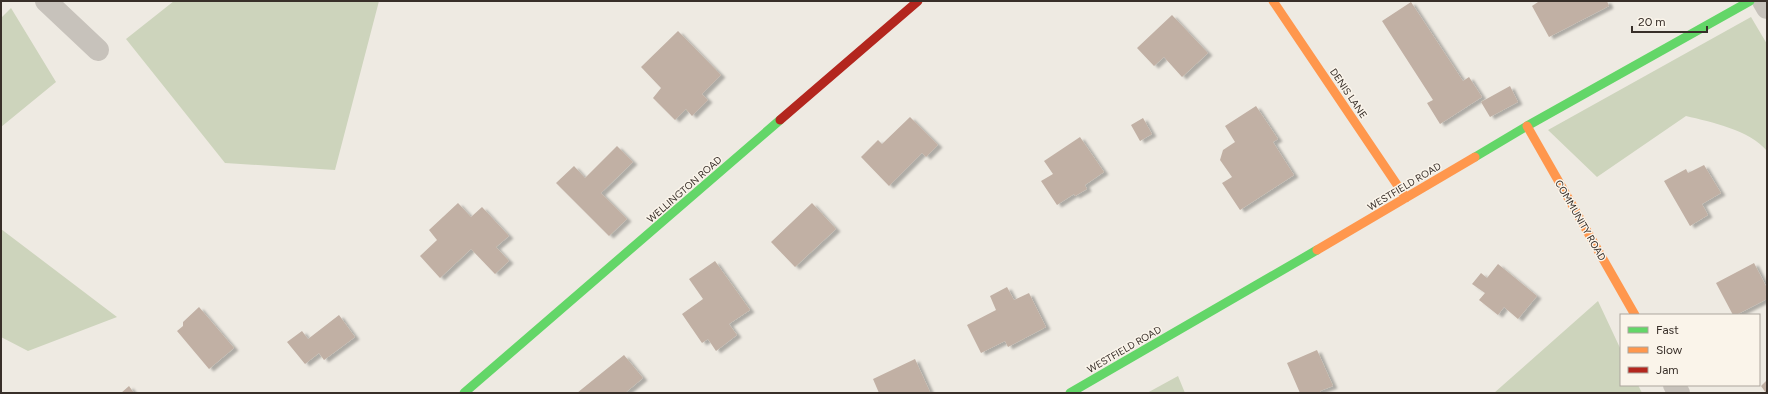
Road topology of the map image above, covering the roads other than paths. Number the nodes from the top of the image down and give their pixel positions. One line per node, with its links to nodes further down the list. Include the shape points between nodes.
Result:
1 (46, 1): 7 (street)
2 (918, 1): 11 (street, WELLINGTON ROAD)
3 (1274, 1): 9 (street, DENIS LANE)
4 (1750, 1): 8 (street, WESTFIELD ROAD)
5 (1763, 1): 6 (street)
6 (1767, 8)
7 (98, 50)
8 (1527, 126): 9 (street, WESTFIELD ROAD); 10 (street, COMMUNITY ROAD)
9 (1406, 198): 12 (street, WESTFIELD ROAD)
10 (1634, 314)
11 (464, 393)
12 (1070, 393)

